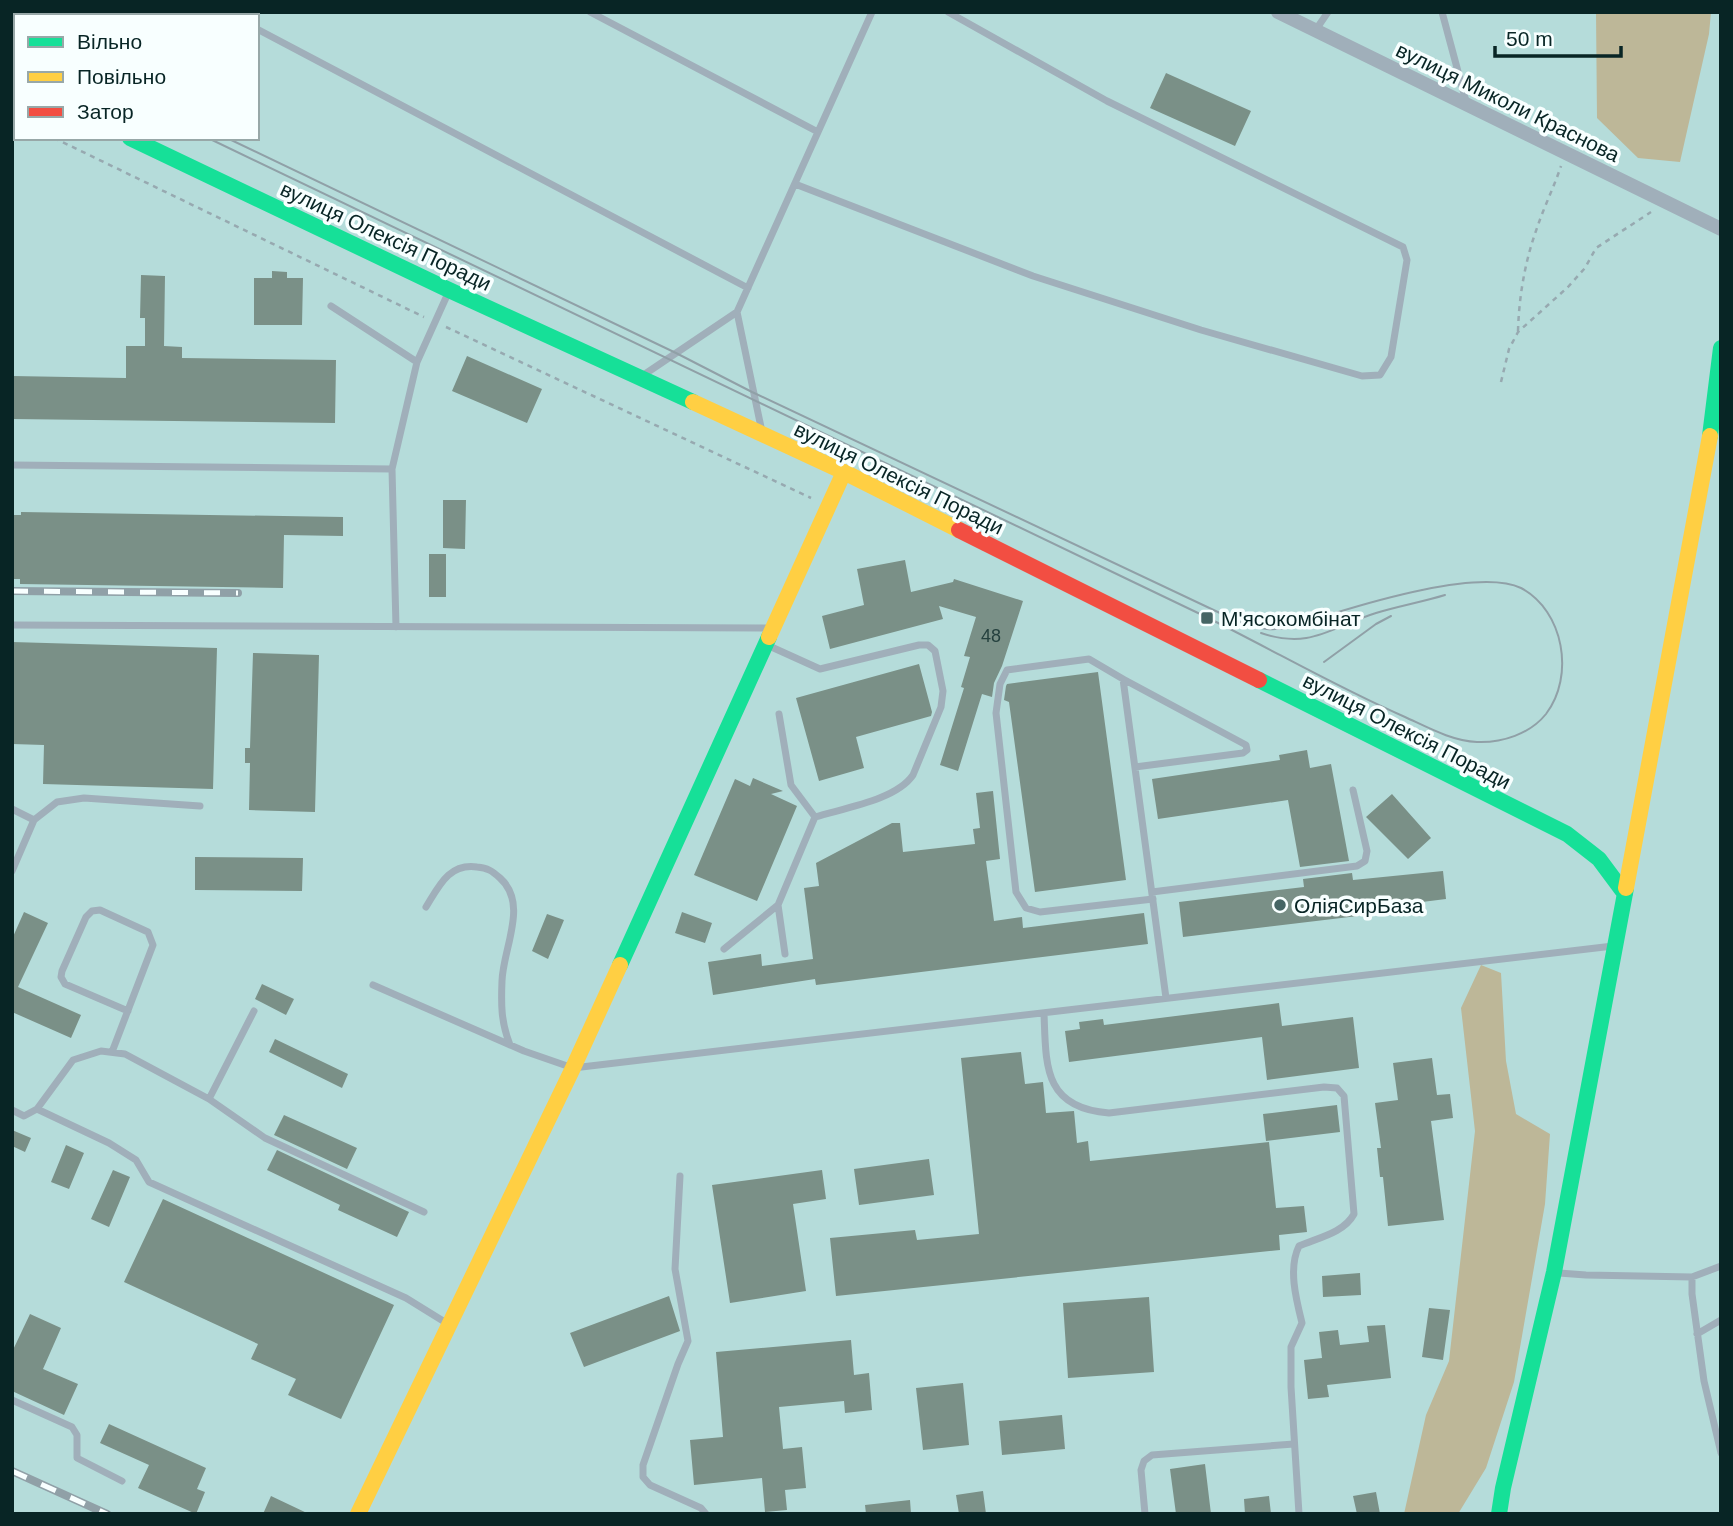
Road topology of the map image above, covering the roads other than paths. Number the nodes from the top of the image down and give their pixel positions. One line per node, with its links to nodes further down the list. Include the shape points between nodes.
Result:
1 (590, 12): 10 (lane)
2 (872, 12): 10 (lane)
3 (947, 12): 12 (lane, via 1107,101 1403,247 1407,260 1391,356 1381,375 1362,376 1071,288)
4 (1278, 12): 8 (street, вулиця Миколи Краснова)
5 (1328, 12): 8 (lane)
6 (1442, 12): 9 (lane)
7 (259, 30): 14 (lane)
8 (1315, 31): 9 (street, вулиця Миколи Краснова)
9 (1468, 105): 13 (street, вулиця Миколи Краснова)
10 (818, 132): 12 (lane)
11 (134, 140): 15 (main road, вулиця Олексія Поради)
12 (795, 184): 14 (lane)
13 (1721, 229)
14 (748, 288): 17 (lane)
15 (449, 290): 19 (lane); 20 (main road, вулиця Олексія Поради)
16 (331, 306): 19 (lane)
17 (737, 312): 20 (lane); 21 (lane)
18 (1721, 348): 38 (main road, via 1706,464)
19 (417, 362): 23 (lane)
20 (640, 376): 21 (main road, вулиця Олексія Поради)
21 (762, 435): 24 (main road, вулиця Олексія Поради)
22 (12, 465): 23 (lane)
23 (392, 469): 26 (lane)
24 (845, 472): 27 (main road); 38 (main road, вулиця Олексія Поради, via 1567,834 1600,859)
25 (12, 625): 26 (lane)
26 (396, 627): 27 (lane)
27 (774, 628): 28 (main road)
28 (767, 645): 35 (lane, via 820,669 919,645 935,651 942,708 914,775 895,792); 52 (main road)
29 (1123, 678): 31 (lane); 31 (lane, via 1247,745 1243,753); 39 (lane, via 1089,659 1007,670 996,713 1016,892 1026,908 1040,912)
30 (779, 714): 35 (lane, via 791,785)
31 (1135, 767): 39 (lane)
32 (1353, 790): 39 (lane, via 1367,851 1365,861 1357,866)
33 (200, 806): 36 (lane, via 84,798 57,802)
34 (12, 810): 36 (lane)
35 (815, 817): 40 (lane)
36 (34, 820): 37 (lane)
37 (12, 870)
38 (1625, 894): 42 (main road)
39 (1153, 896): 46 (lane)
40 (778, 905): 43 (lane); 44 (lane)
41 (426, 907): 50 (lane, via 446,875 464,865 489,868 510,887 515,912 502,978 502,1023)
42 (1617, 945): 46 (lane); 60 (main road)
43 (724, 949)
44 (786, 954)
45 (373, 985): 50 (lane)
46 (1166, 998): 49 (lane)
47 (128, 1011): 47 (lane, via 152,938 100,910 92,911 61,977 65,984); 51 (lane)
48 (254, 1011): 53 (lane)
49 (1044, 1013): 52 (lane); 67 (lane, via 1046,1065 1054,1085 1067,1100 1088,1111 1109,1113 1324,1087 1337,1088 1344,1096 1354,1214 1339,1229 1299,1246 1293,1258 1302,1323 1291,1347)
50 (510, 1045): 52 (lane)
51 (112, 1052): 53 (lane, via 125,1054); 54 (lane, via 73,1060)
52 (573, 1068): 64 (main road)
53 (209, 1099): 57 (lane, via 265,1138)
54 (37, 1109): 55 (lane, via 24,1116); 64 (lane, via 136,1160 149,1182 406,1298)
55 (12, 1110)
56 (680, 1176): 71 (lane, via 675,1269 688,1340 643,1465 643,1477)
57 (424, 1212)
58 (1721, 1266): 59 (lane)
59 (1710, 1270): 61 (lane); 62 (lane)
60 (1554, 1272): 62 (lane); 74 (main road)
61 (1721, 1275)
62 (1692, 1276): 65 (lane)
63 (1721, 1320): 65 (lane)
64 (449, 1325): 70 (main road)
65 (1697, 1334): 68 (lane)
66 (12, 1400): 69 (lane, via 72,1427 77,1435 77,1458)
67 (1294, 1444): 72 (lane, via 1152,1455 1141,1470); 73 (lane)
68 (1721, 1452)
69 (122, 1481)
70 (358, 1514)
71 (706, 1514)
72 (1145, 1514)
73 (1299, 1514)
74 (1499, 1514)

